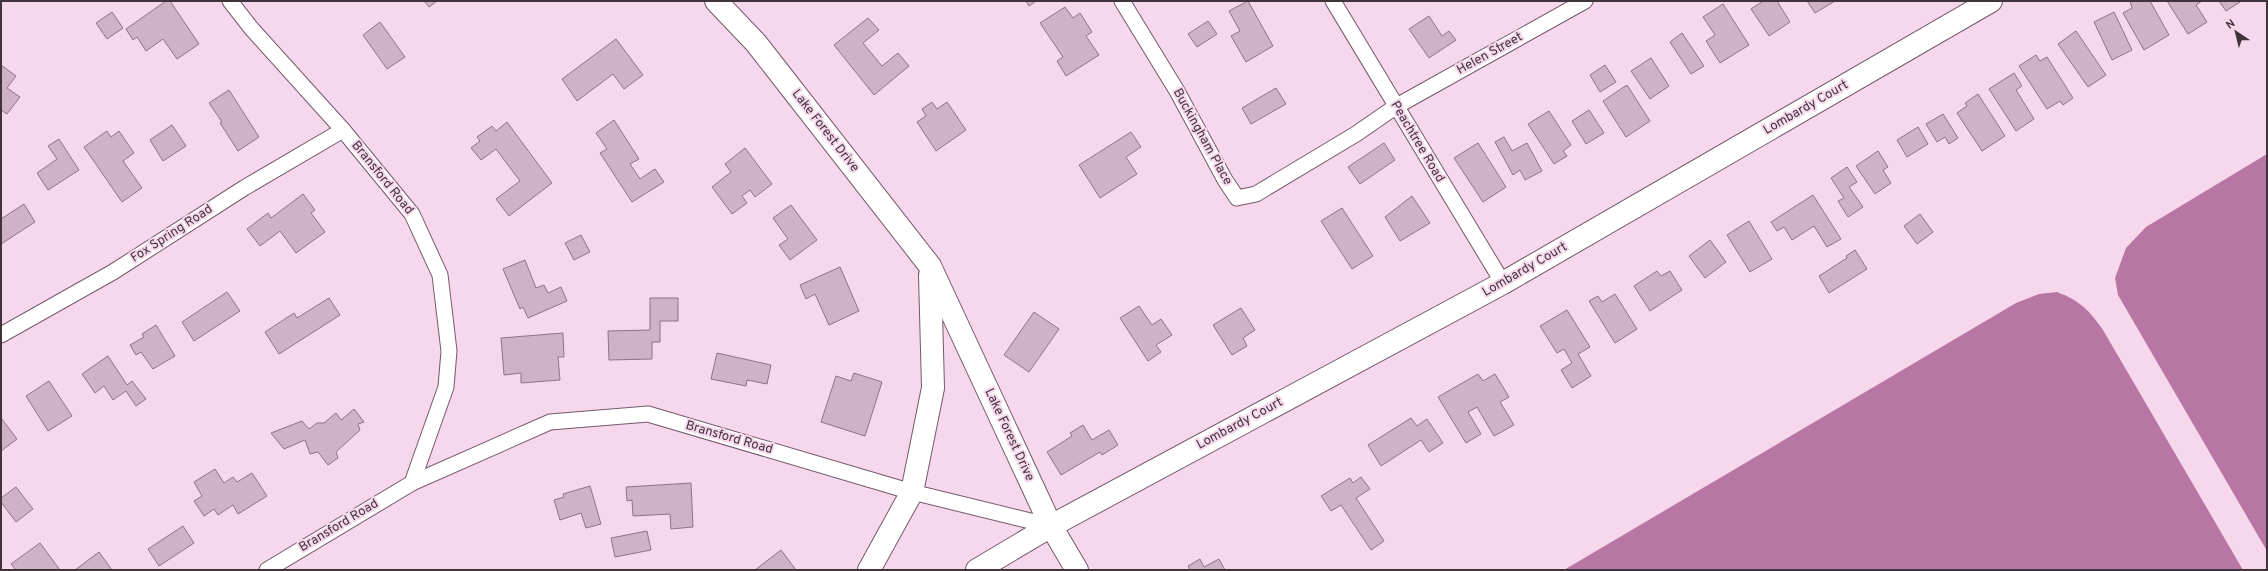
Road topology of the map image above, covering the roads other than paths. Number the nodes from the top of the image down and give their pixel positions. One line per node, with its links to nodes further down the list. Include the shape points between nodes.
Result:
1 (230, 1): 8 (street, Bransford Road)
2 (716, 1): 9 (street, Lake Forest Drive, via 756,43)
3 (1122, 1): 7 (street, Buckingham Place, via 1238,198 1256,194)
4 (1334, 1): 7 (street, Peachtree Road)
5 (1586, 1): 7 (street, Helen Street)
6 (1991, 1): 10 (street, Lombardy Court)
7 (1396, 107): 10 (street, Peachtree Road)
8 (343, 130): 11 (street, Fox Spring Road, via 244,188 113,272); 12 (street, Bransford Road, via 412,214 440,275 449,351 446,388)
9 (930, 266): 13 (street, via 933,388); 14 (street, Lake Forest Drive)
10 (1503, 283): 14 (street, Lombardy Court)
11 (1, 335)
12 (412, 483): 13 (street, Bransford Road, via 550,422 648,414); 15 (street, Bransford Road)
13 (912, 492): 14 (street, Bransford Road); 16 (street)
14 (1051, 526): 17 (street); 18 (street, Lake Forest Drive)
15 (267, 570)
16 (869, 570)
17 (977, 570)
18 (1077, 570)

